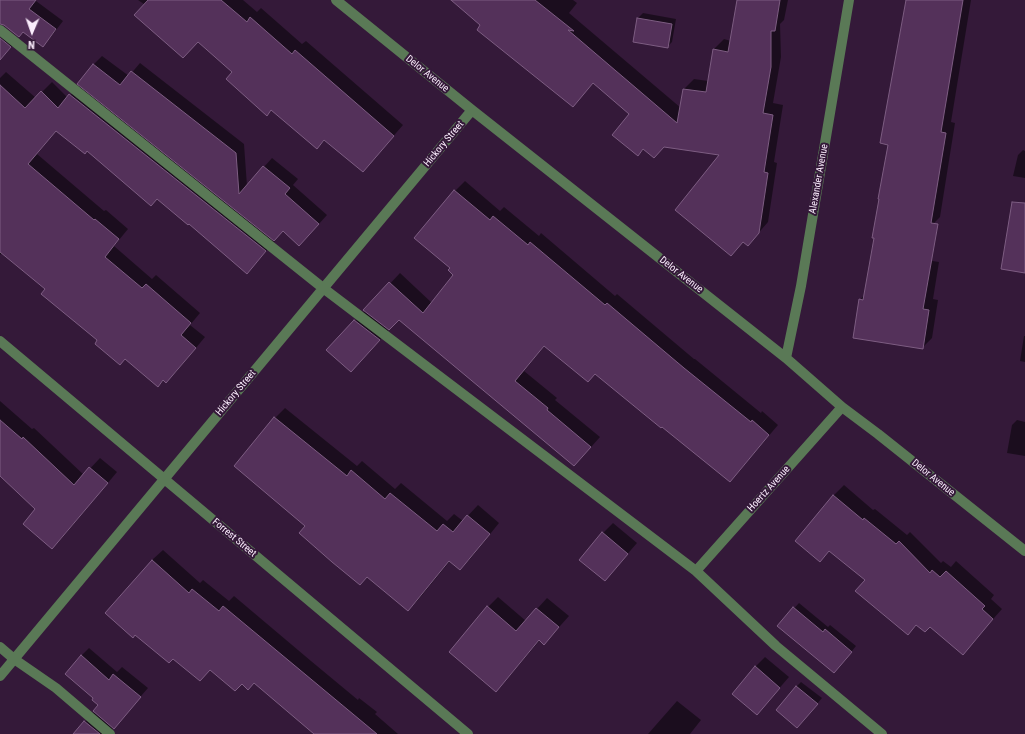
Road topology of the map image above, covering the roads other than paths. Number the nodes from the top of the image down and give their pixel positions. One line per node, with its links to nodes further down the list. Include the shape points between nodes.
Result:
1 (336, 0): 4 (street, Delor Avenue)
2 (849, 0): 7 (street, Alexander Avenue, via 801,286)
3 (0, 30): 5 (street)
4 (472, 110): 5 (street, Hickory Street); 7 (street, Delor Avenue)
5 (323, 288): 9 (street, Hickory Street); 11 (street)
6 (0, 341): 9 (street, Forrest Street)
7 (786, 358): 8 (street, Delor Avenue)
8 (842, 407): 10 (street, Delor Avenue); 11 (street, Hoertz Avenue)
9 (164, 479): 13 (street, Hickory Street); 16 (street, Forrest Street)
10 (1025, 551)
11 (696, 571): 17 (street, via 776,646)
12 (0, 647): 13 (street)
13 (14, 659): 14 (street, Hickory Street); 15 (street, via 56,688)
14 (0, 676)
15 (110, 734)
16 (468, 734)
17 (882, 734)

